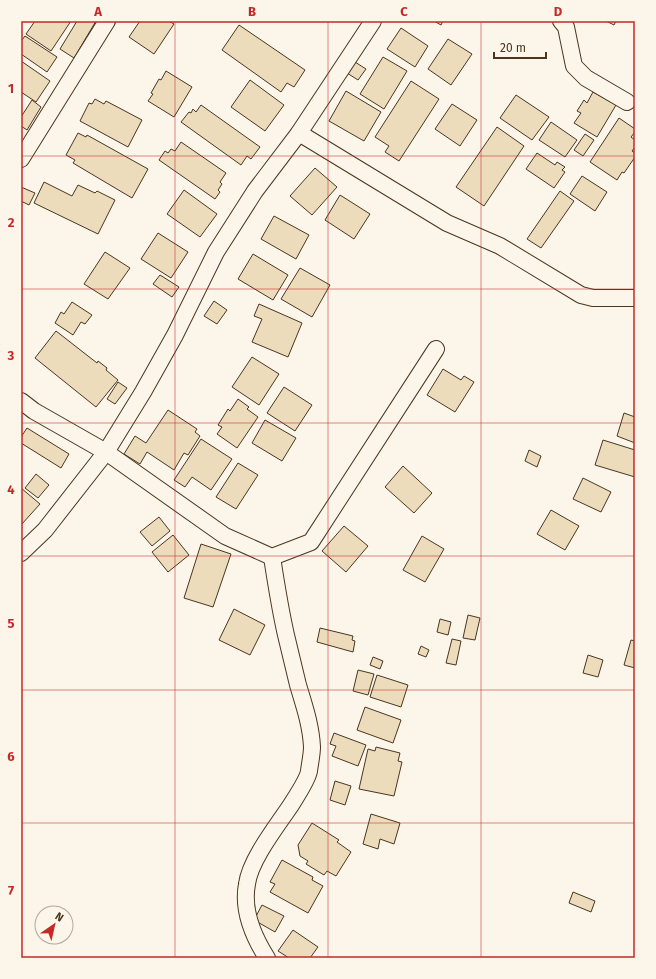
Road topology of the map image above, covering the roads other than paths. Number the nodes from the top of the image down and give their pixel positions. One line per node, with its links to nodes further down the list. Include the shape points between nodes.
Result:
1 (107, 21): 6 (street)
2 (373, 21): 5 (street)
3 (561, 21): 4 (street, via 566,27 574,66 586,78)
4 (627, 102)
5 (299, 133): 7 (street, via 447,223 500,246 581,295 592,298); 10 (street, via 255,191 216,252 175,335)
6 (21, 159)
7 (635, 298)
8 (436, 349): 12 (street, via 310,542)
9 (21, 401): 10 (street)
10 (106, 452): 11 (street, via 45,530); 12 (street, via 225,536)
11 (21, 554)
12 (272, 558): 13 (street, via 285,633 307,714 312,747 309,773 259,854 247,883 247,914)
13 (266, 958)

